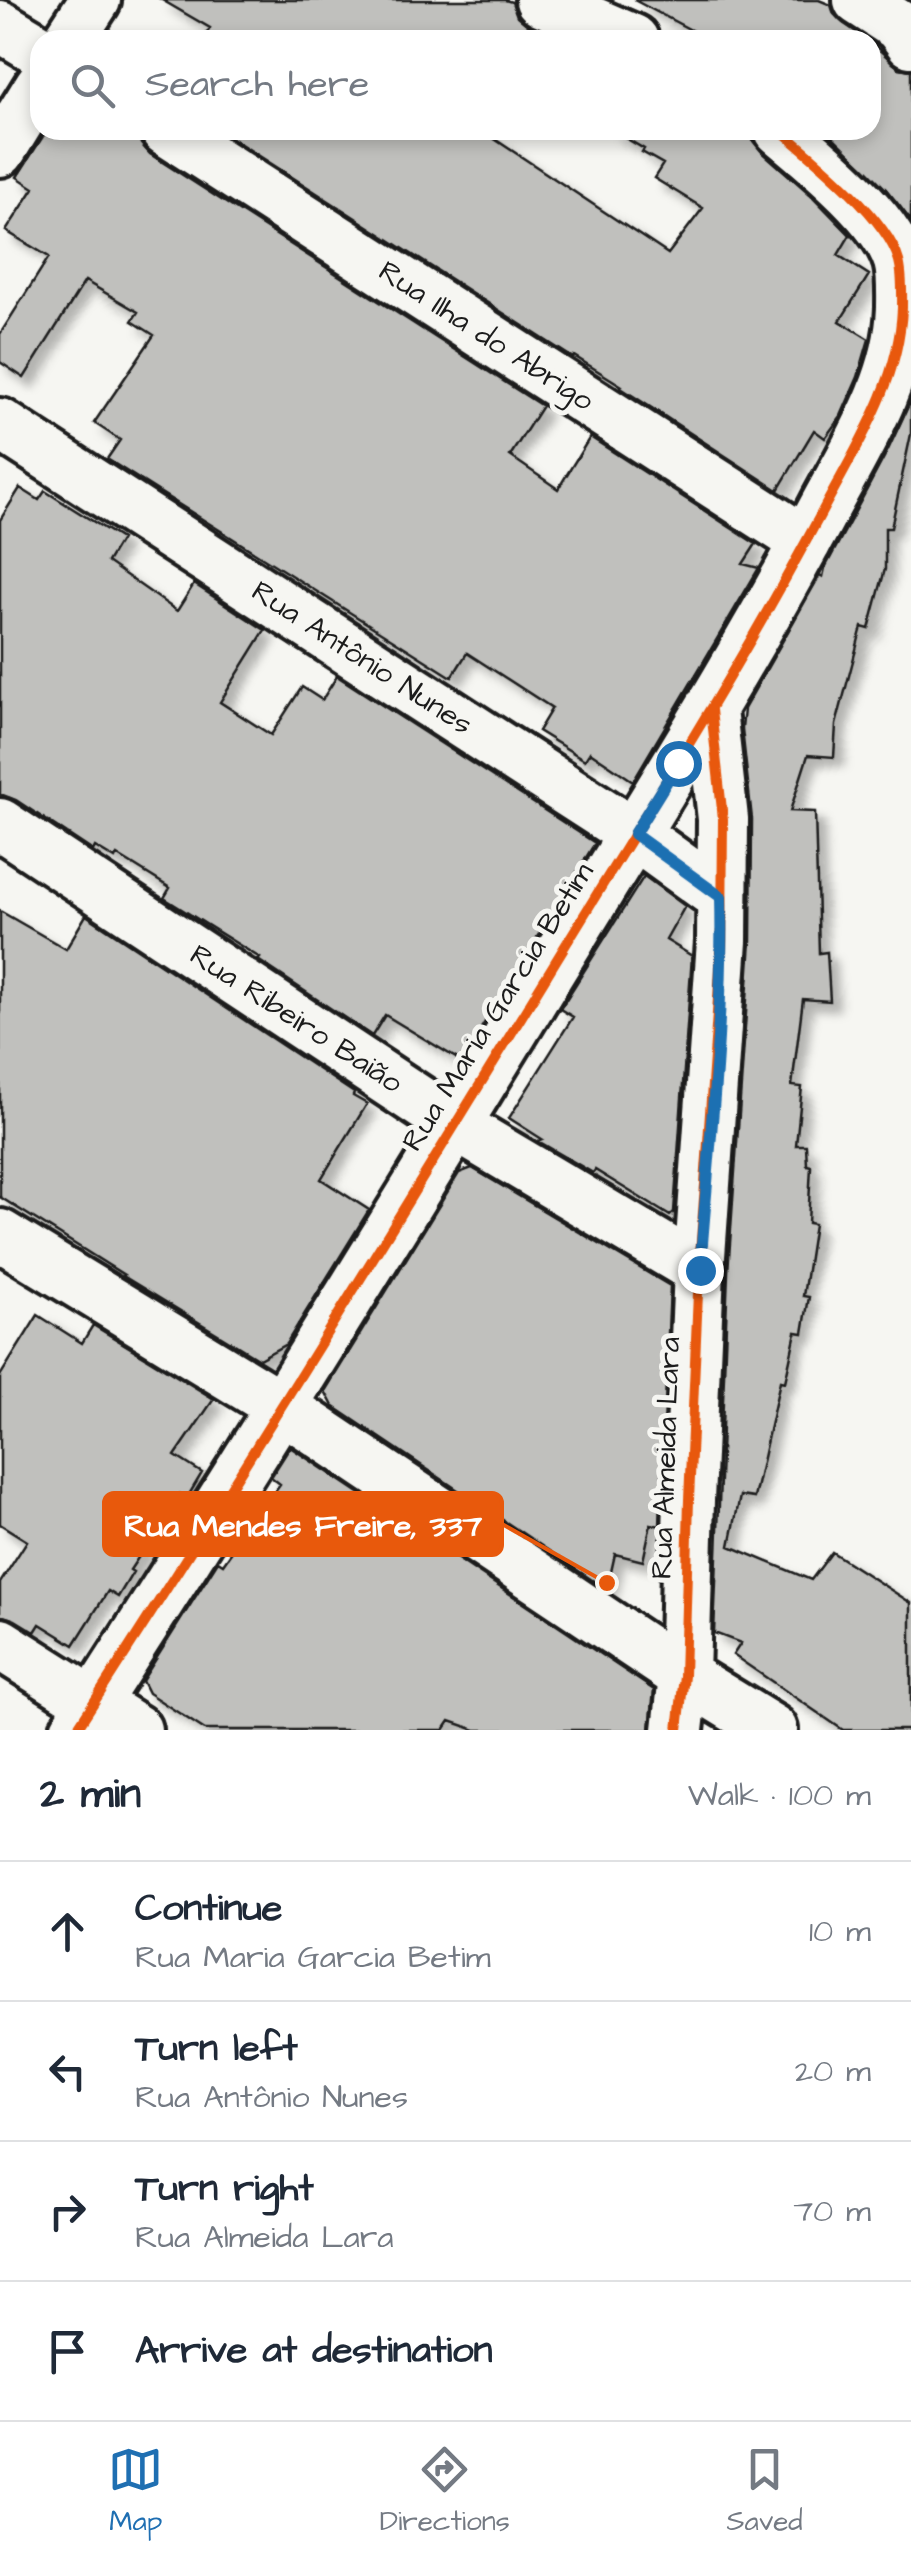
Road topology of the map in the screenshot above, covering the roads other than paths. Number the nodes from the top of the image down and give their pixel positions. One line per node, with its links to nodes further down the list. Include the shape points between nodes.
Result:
1 (95, 0): 5 (street)
2 (542, 0): 6 (street)
3 (860, 0): 7 (street)
4 (0, 26): 8 (street)
5 (76, 30)
6 (611, 30)
7 (911, 42)
8 (30, 44)
9 (30, 102): 12 (street)
10 (182, 140): 14 (street, Rua Ilha do Abrigo)
11 (792, 140): 14 (street, Rua Maria Garcia Betim, via 882,228 899,262 902,306 886,388)
12 (0, 150)
13 (0, 424): 17 (street, Rua Antônio Nunes)
14 (806, 542): 15 (street, Rua Maria Garcia Betim)
15 (711, 710): 17 (street, Rua Maria Garcia Betim); 18 (street, Rua Almeida Lara, via 722,819)
16 (0, 824): 19 (street, Rua Ribeiro Baião)
17 (634, 834): 18 (street, Rua Antônio Nunes); 19 (street, Rua Maria Garcia Betim)
18 (721, 897): 21 (street, Rua Almeida Lara)
19 (455, 1125): 21 (street, Rua Ribeiro Baião); 22 (street, Rua Maria Garcia Betim)
20 (0, 1235): 22 (street)
21 (700, 1270): 24 (street, Rua Almeida Lara)
22 (282, 1408): 24 (street); 25 (street, Rua Maria Garcia Betim)
23 (0, 1644): 25 (street)
24 (684, 1676): 27 (street, Rua Almeida Lara); 28 (street)
25 (84, 1717): 26 (street)
26 (136, 1730)
27 (678, 1730)
28 (772, 1730)

